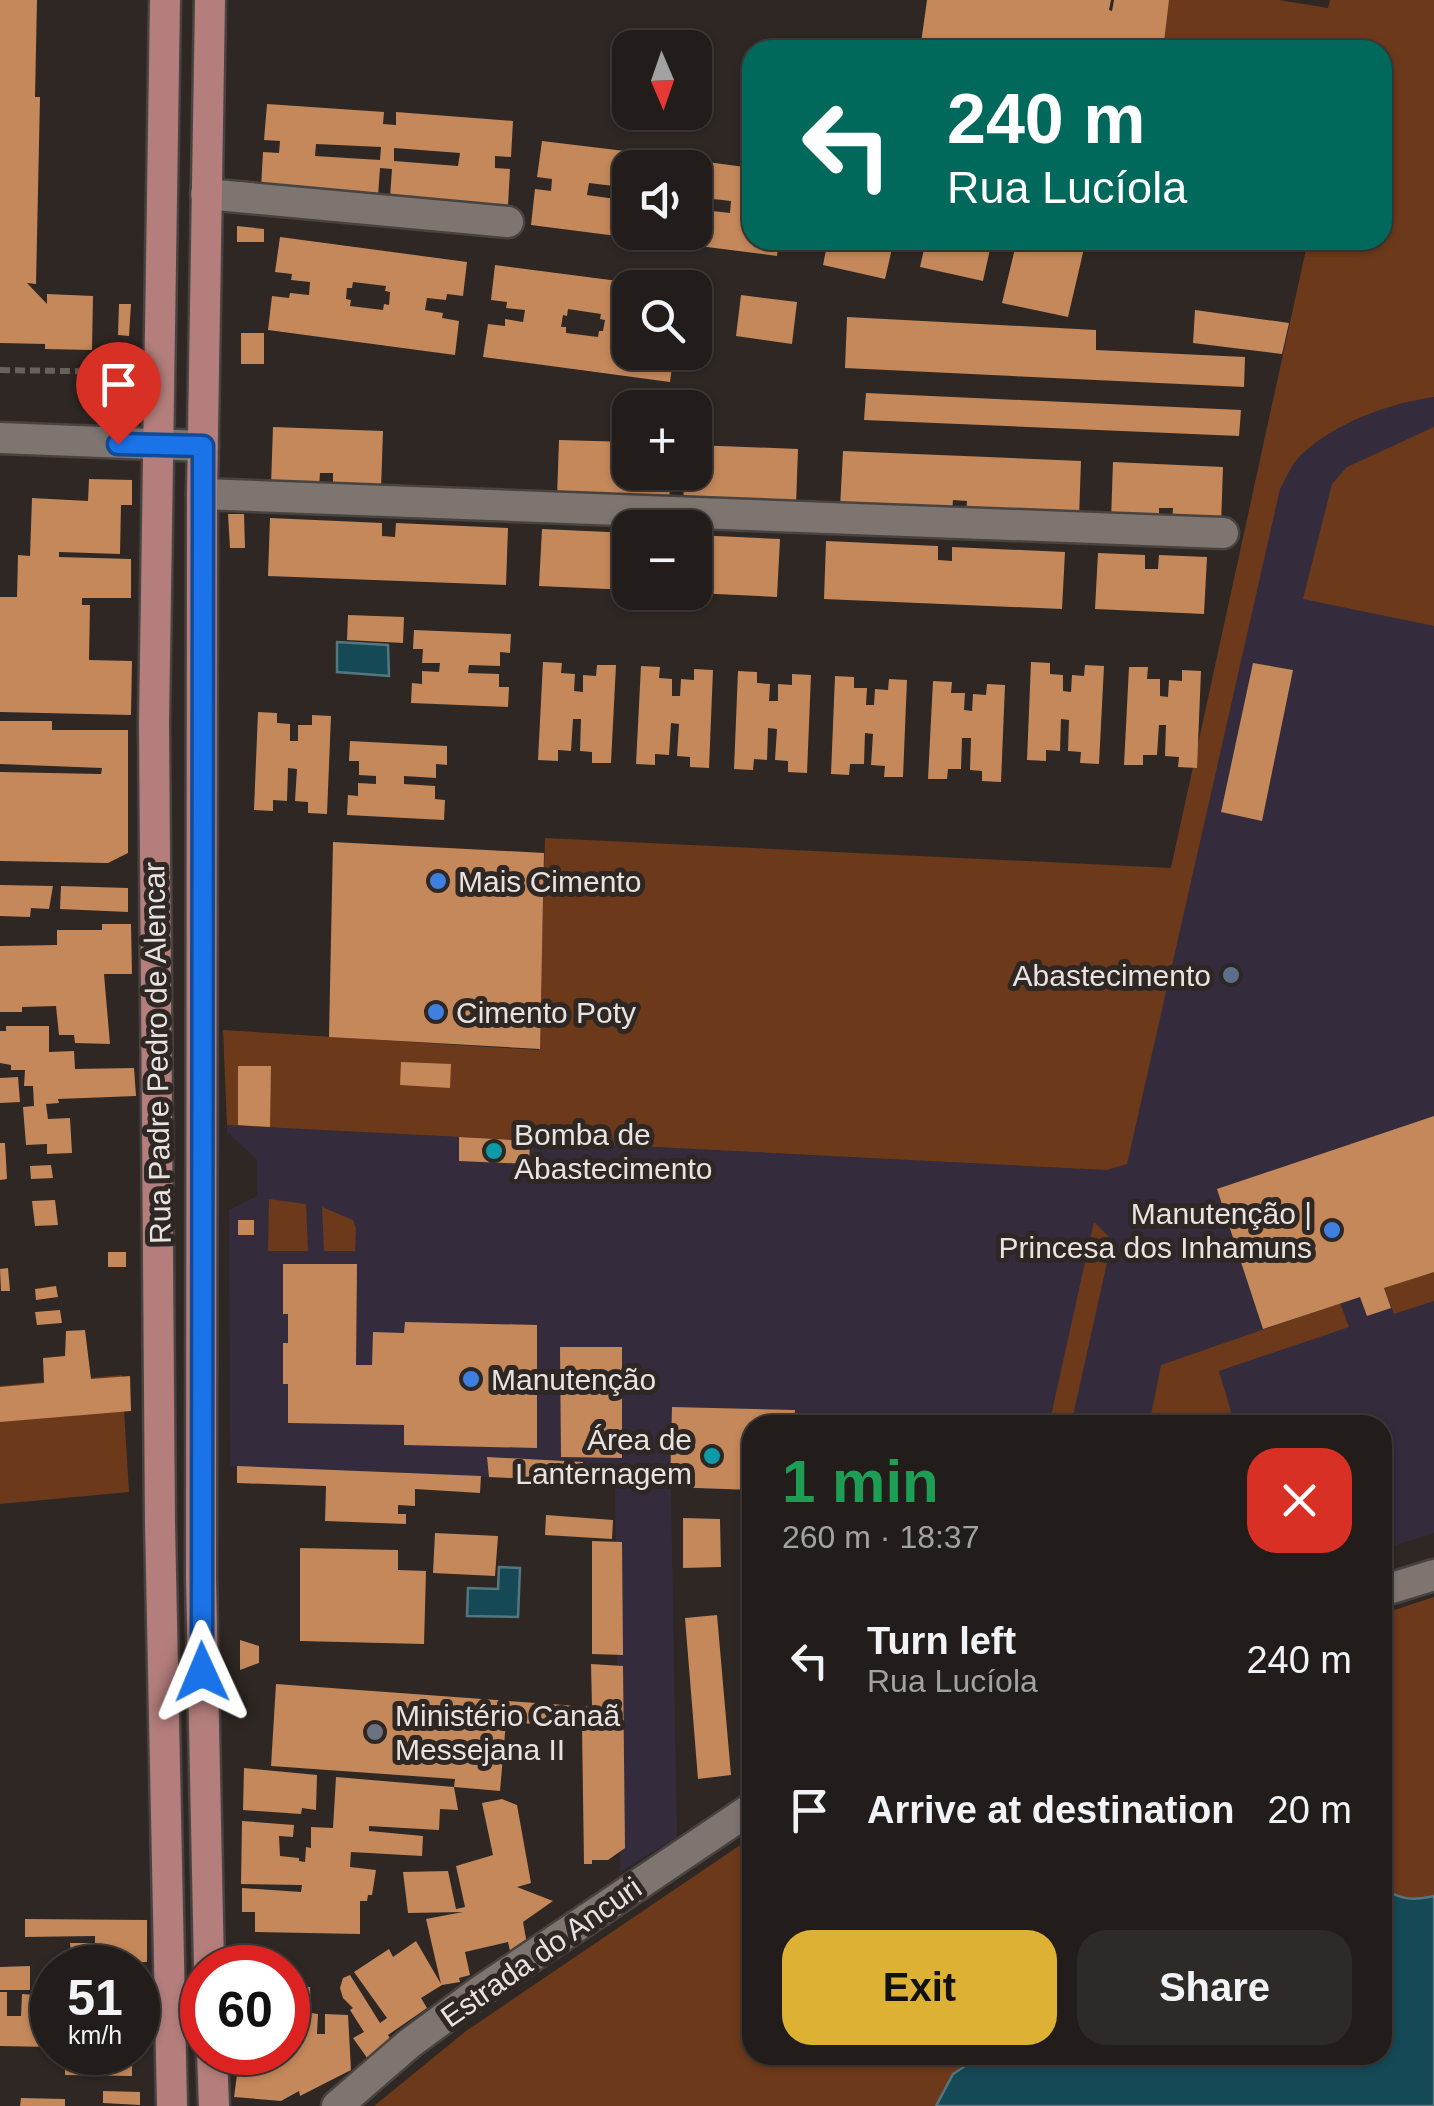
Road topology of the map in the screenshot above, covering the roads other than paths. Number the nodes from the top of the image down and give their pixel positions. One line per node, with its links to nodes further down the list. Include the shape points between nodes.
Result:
1 (165, 0): 6 (main road, Rua Padre Pedro de Alencar)
2 (210, 0): 3 (main road, Rua Padre Pedro de Alencar)
3 (206, 194): 4 (street); 7 (main road, Rua Padre Pedro de Alencar)
4 (508, 222)
5 (0, 438): 6 (street)
6 (158, 446): 7 (street); 10 (main road, Rua Padre Pedro de Alencar)
7 (203, 446): 8 (main road, Rua Padre Pedro de Alencar)
8 (202, 494): 9 (street); 11 (main road, Rua Padre Pedro de Alencar)
9 (1223, 533)
10 (158, 1201): 11 (main road); 17 (main road, Rua Padre Pedro de Alencar)
11 (202, 1201): 15 (main road, Rua Padre Pedro de Alencar)
12 (1434, 1574): 13 (street)
13 (1392, 1588)
14 (742, 1815): 19 (street, Estrada do Ancuri, via 479,1992)
15 (208, 1945)
16 (213, 2075): 18 (main road)
17 (172, 2106)
18 (214, 2106)
19 (337, 2106)

